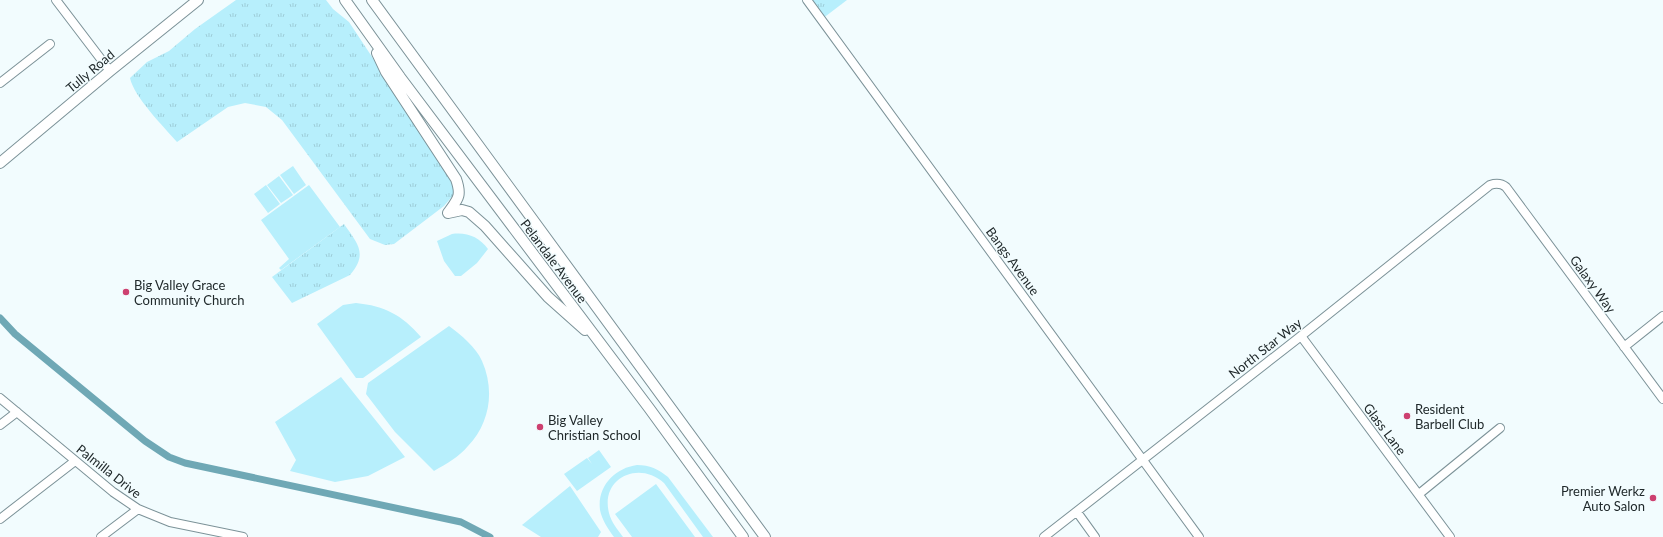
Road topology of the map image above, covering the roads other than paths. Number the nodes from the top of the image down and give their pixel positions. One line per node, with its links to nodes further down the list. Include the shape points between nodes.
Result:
1 (56, 0): 8 (street)
2 (198, 0): 8 (main road, Tully Road)
3 (345, 0): 6 (main road, Pelandale Avenue)
4 (372, 0): 30 (main road, Pelandale Avenue)
5 (808, 0): 21 (street, Bangs Avenue)
6 (365, 28): 14 (main road, Pelandale Avenue); 14 (main road, via 386,72 456,178 460,196 448,213 462,210 469,212 490,231 548,297)
7 (50, 44): 9 (street)
8 (110, 70): 10 (main road, Tully Road)
9 (0, 83)
10 (0, 163)
11 (1502, 184): 13 (street, North Star Way, via 1490,185); 15 (street, Galaxy Way)
12 (1663, 316): 15 (street)
13 (1301, 336): 21 (street, North Star Way); 23 (street, Glass Lane)
14 (596, 338): 29 (main road, Pelandale Avenue)
15 (1624, 347): 17 (street, Galaxy Way)
16 (0, 398): 18 (street, Palmilla Drive)
17 (1663, 399)
18 (17, 412): 19 (street); 22 (street, Palmilla Drive)
19 (0, 425)
20 (1500, 428): 23 (street)
21 (1143, 460): 25 (street, North Star Way); 33 (street, Bangs Avenue)
22 (75, 461): 24 (street, Palmilla Drive); 26 (street)
23 (1419, 494): 34 (street, Glass Lane)
24 (138, 509): 27 (street); 28 (street, Palmilla Drive, via 170,522)
25 (1077, 512): 31 (street, North Star Way); 32 (street)
26 (0, 519)
27 (101, 537)
28 (243, 537)
29 (743, 537)
30 (764, 537)
31 (1044, 537)
32 (1095, 537)
33 (1199, 537)
34 (1450, 537)

